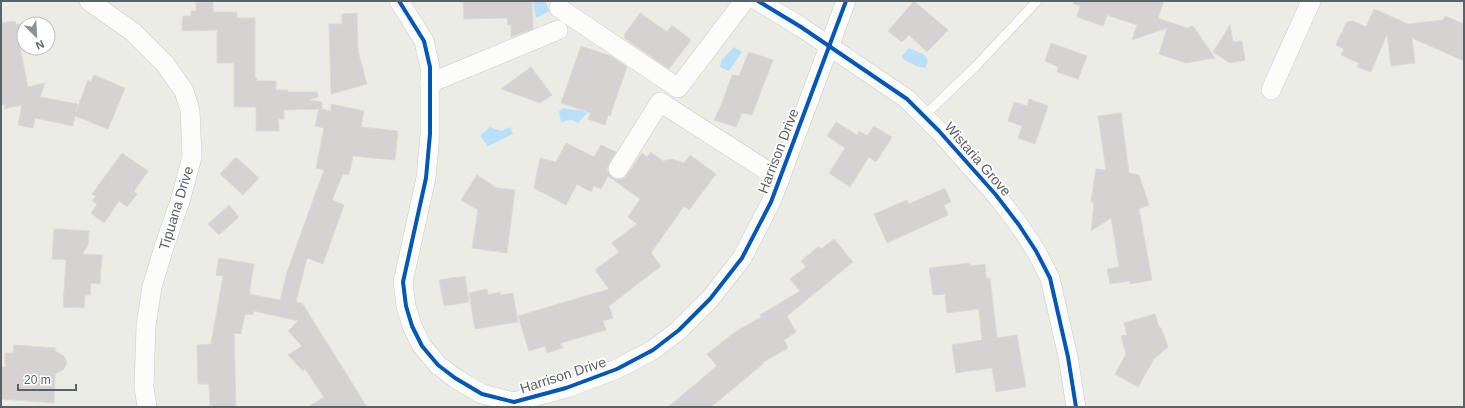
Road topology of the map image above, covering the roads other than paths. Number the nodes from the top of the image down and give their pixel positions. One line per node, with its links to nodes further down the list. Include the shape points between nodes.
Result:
1 (89, 1): 17 (street, Tipuana Drive, via 133,32 165,64 184,91 190,110 192,157 152,286 146,326 144,387)
2 (400, 1): 11 (street, Harrison Drive, via 424,41 430,67)
3 (744, 1): 8 (street, via 678,88)
4 (758, 1): 10 (street, Wistaria Grove)
5 (846, 1): 10 (street, Harrison Drive)
6 (1037, 1): 13 (lane, via 976,66)
7 (1311, 1): 12 (street)
8 (559, 8)
9 (558, 30): 11 (street)
10 (829, 46): 13 (street, Wistaria Grove, via 907,99); 15 (street, Harrison Drive)
11 (430, 83): 16 (street, Harrison Drive, via 430,134 426,178 403,282 406,306 422,346 438,365 482,394)
12 (1271, 90)
13 (924, 116): 18 (street, Wistaria Grove, via 996,195 1040,258 1050,278 1060,318)
14 (618, 169): 15 (street, via 660,102)
15 (780, 179): 16 (street, Harrison Drive, via 742,258 710,299 679,330 653,350 617,369)
16 (514, 405)
17 (147, 407)
18 (1076, 407)

